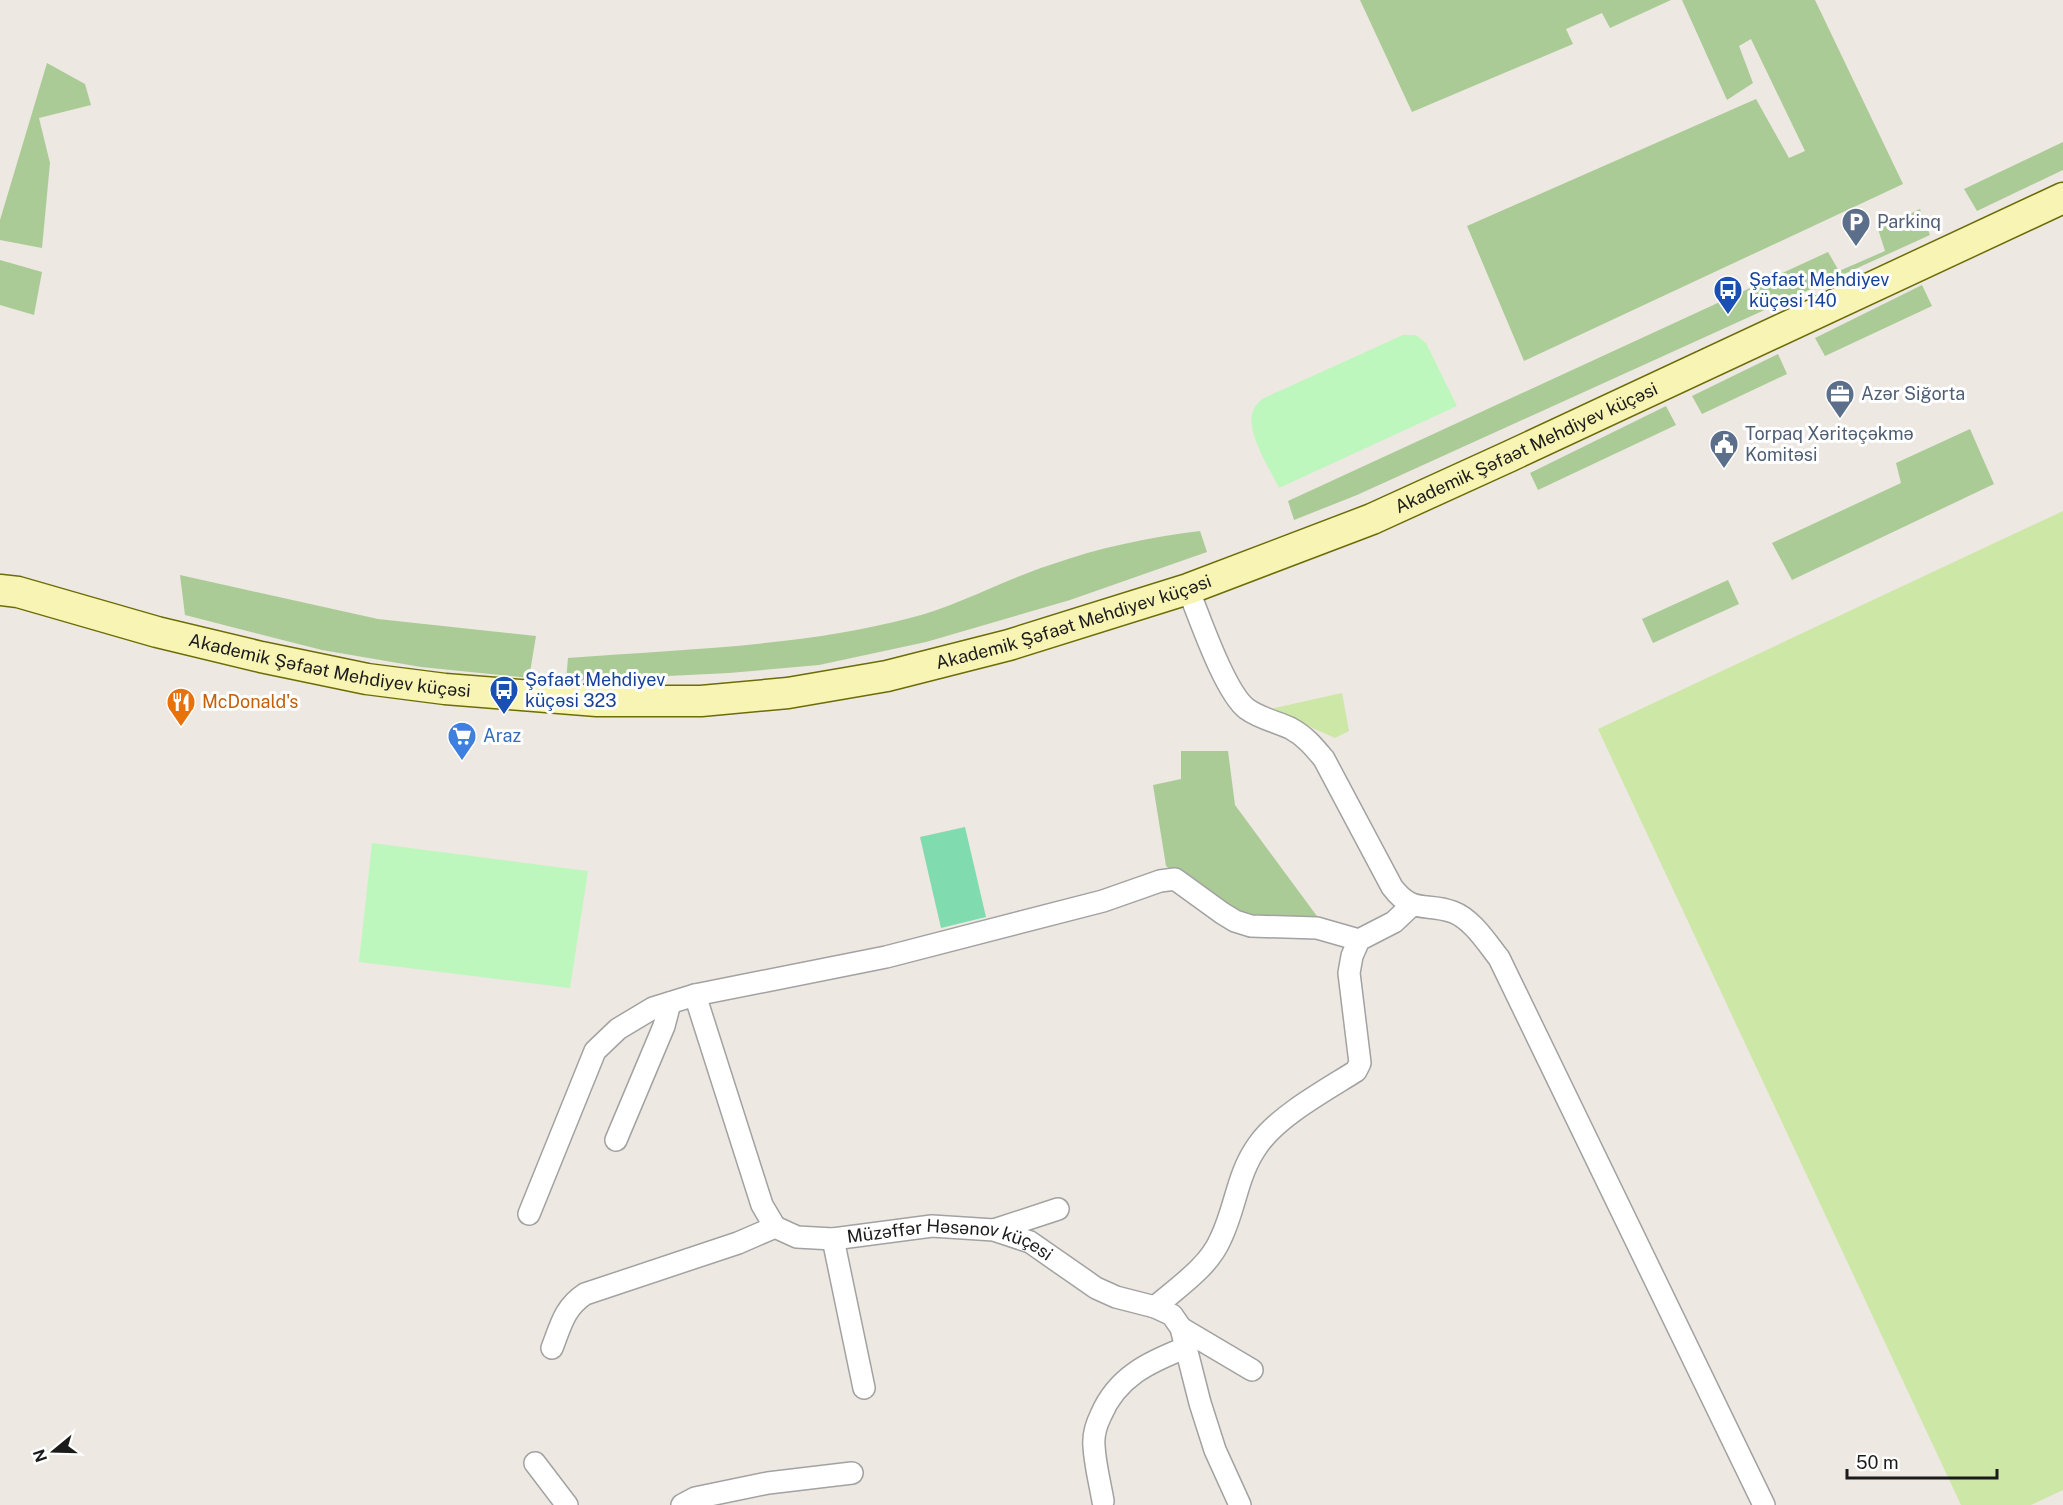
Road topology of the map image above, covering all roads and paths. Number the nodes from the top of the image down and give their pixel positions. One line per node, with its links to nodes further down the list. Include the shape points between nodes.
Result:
1 (2063, 198): 3 (main road, Akademik Şəfaət Mehdiyev küçəsi, via 1372,519)
2 (6, 588): 3 (main road, Akademik Şəfaət Mehdiyev küçəsi, via 157,632 368,679 597,701 702,701 788,693 886,676 1009,645)
3 (1188, 589): 4 (street, via 1210,646 1236,697 1247,709 1309,741 1324,759 1392,887)
4 (1412, 905): 5 (street, via 1394,922); 25 (street, via 1454,912 1470,924 1499,958)
5 (1359, 940): 6 (street, via 1317,928 1251,927 1229,917 1175,879 886,957); 14 (street, via 1349,973 1360,1051 1356,1071 1293,1112 1260,1142 1245,1164 1221,1239 1210,1257)
6 (695, 995): 7 (street); 11 (street, via 762,1206)
7 (670, 1003): 8 (street); 10 (street, via 653,1008 618,1029 595,1051)
8 (616, 1140)
9 (1058, 1209): 12 (street)
10 (530, 1214)
11 (775, 1227): 13 (street, Müzəffər Həsənov küçesi, via 797,1237); 16 (street, via 585,1294 566,1312)
12 (994, 1230): 13 (street, Müzəffər Həsənov küçesi, via 932,1226); 14 (street, Müzəffər Həsənov küçesi, via 1030,1242 1096,1288)
13 (833, 1239): 18 (street)
14 (1155, 1307): 15 (street, Müzəffər Həsənov küçesi, via 1172,1315)
15 (1183, 1338): 17 (street, Müzəffər Həsənov küçesi); 21 (street, via 1125,1379 1108,1399 1095,1428 1094,1444); 24 (street, via 1215,1450)
16 (552, 1348)
17 (1252, 1370)
18 (864, 1388)
19 (535, 1463): 22 (street)
20 (852, 1473): 23 (street, via 768,1483 695,1498)
21 (1103, 1501)
22 (567, 1505)
23 (682, 1505)
24 (1240, 1505)
25 (1764, 1505)

